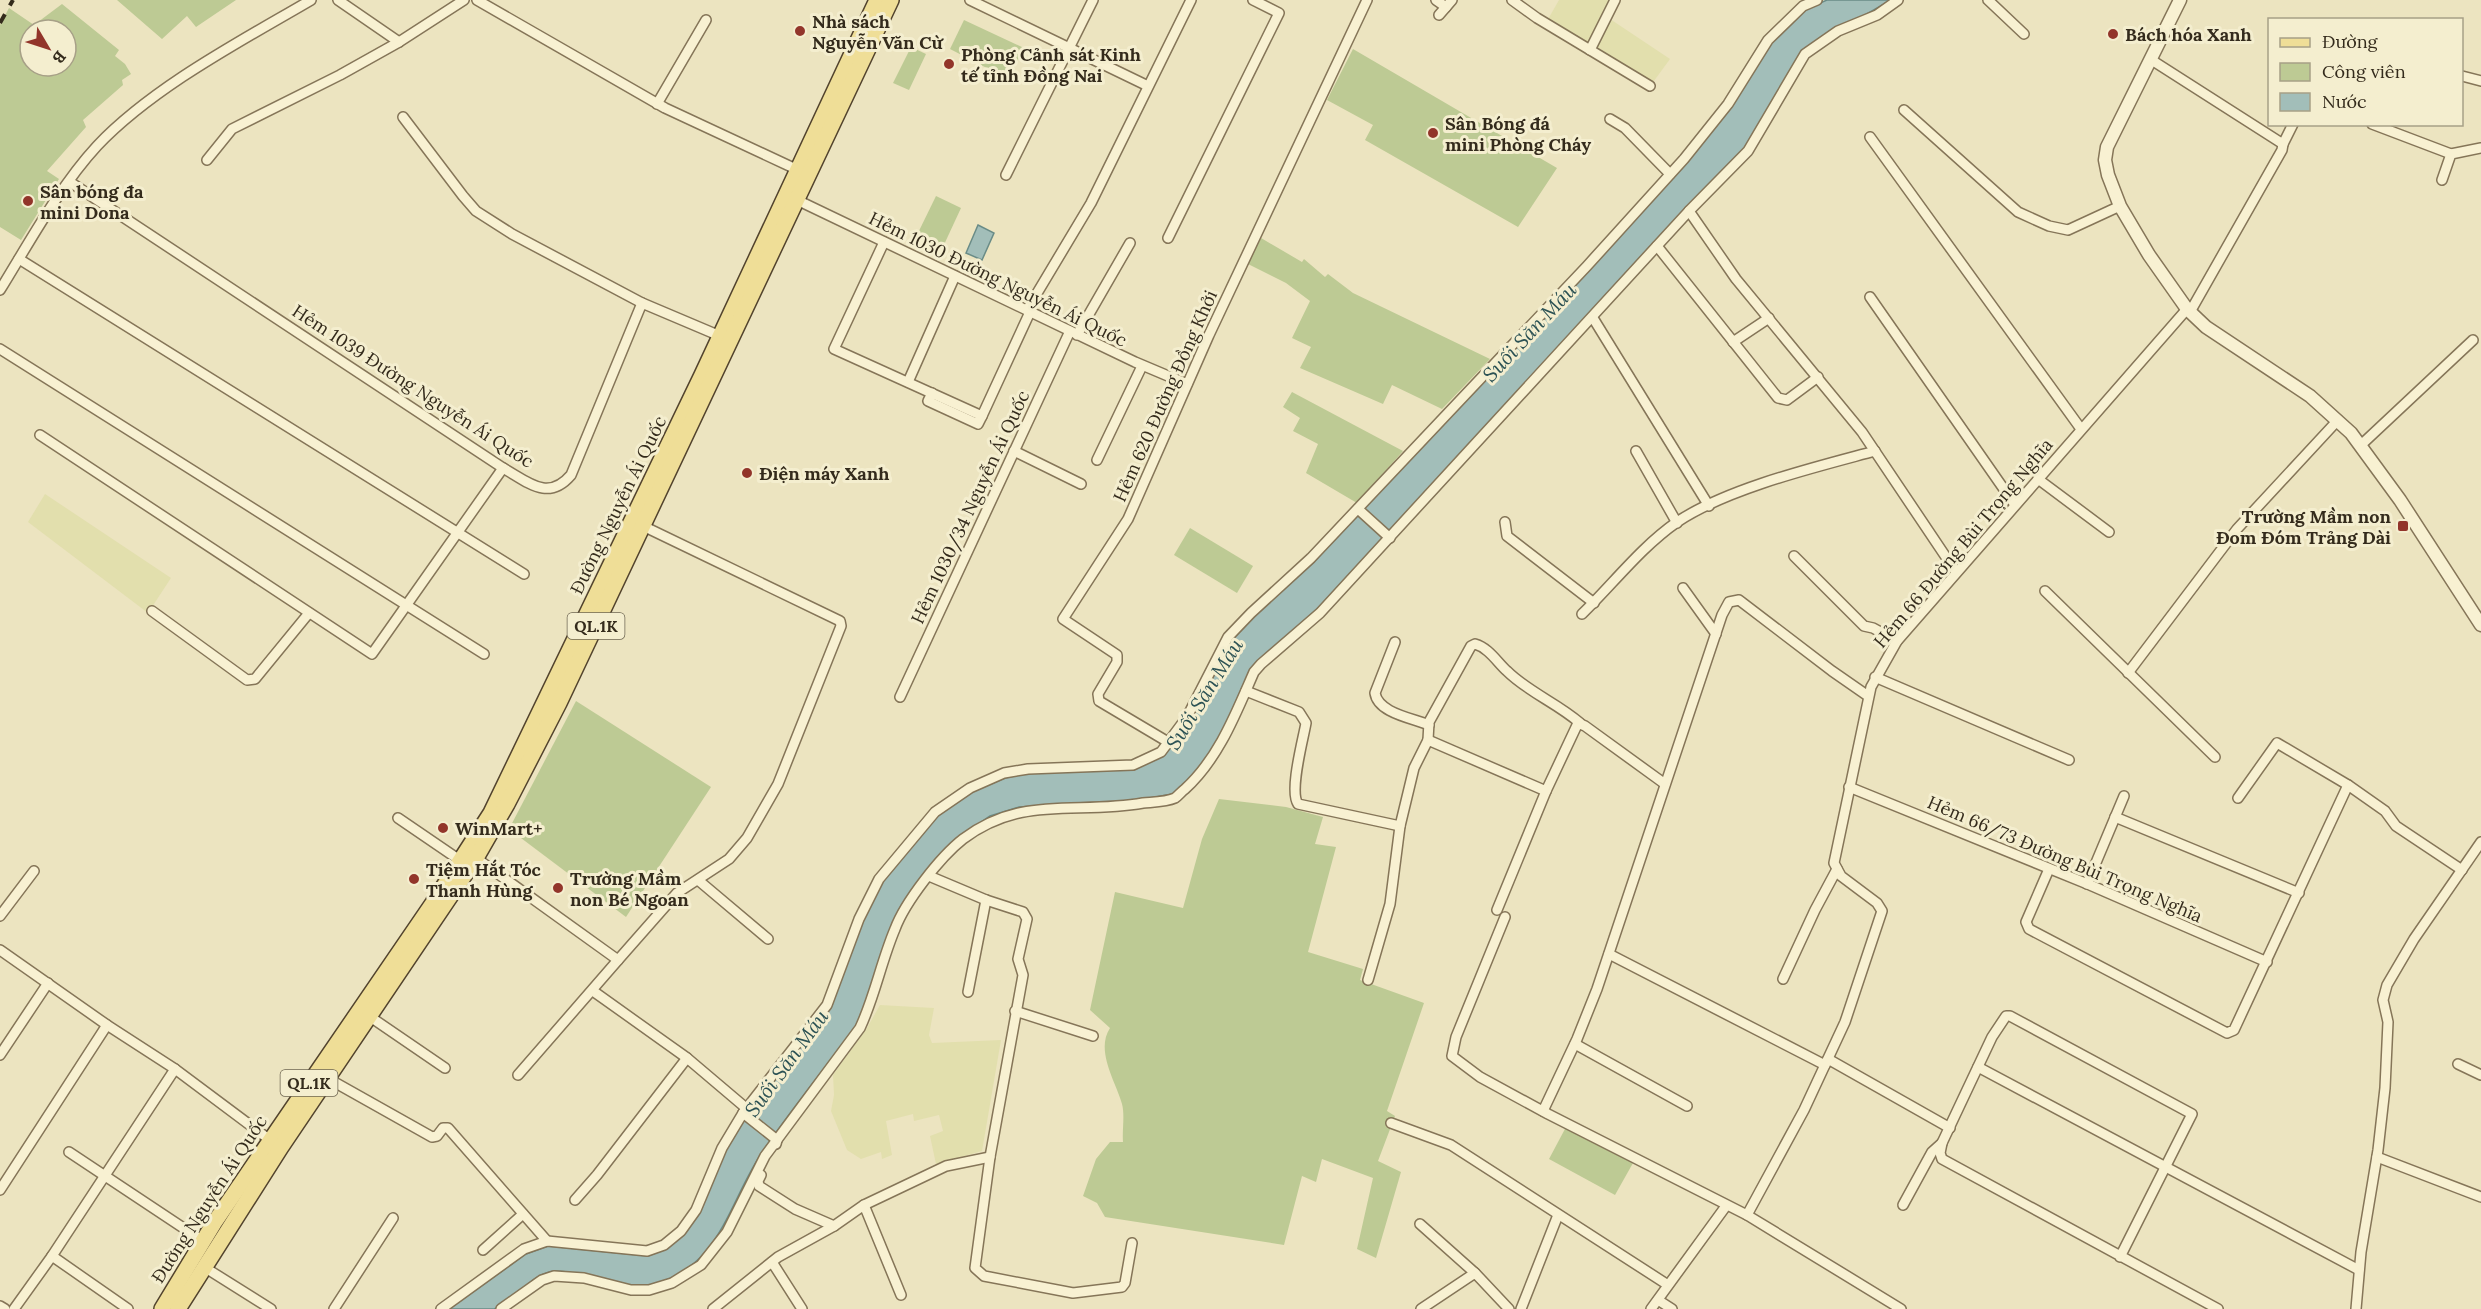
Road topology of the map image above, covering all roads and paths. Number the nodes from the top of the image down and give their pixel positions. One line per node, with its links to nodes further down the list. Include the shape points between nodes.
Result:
1 (311, 0): 47 (street, via 168,88 97,147)
2 (338, 0): 23 (street)
3 (464, 0): 23 (street)
4 (477, 0): 31 (street)
5 (877, 0): 38 (main road, Đường Nguyễn Ái Quốc / QL.1K)
6 (891, 0): 38 (main road, Đường Nguyễn Ái Quốc / QL.1K)
7 (970, 0): 24 (street)
8 (1093, 0): 24 (street)
9 (1191, 0): 29 (street)
10 (1253, 0): 51 (street, via 1279,13)
11 (1367, 0): 73 (street, Hẻm 620 Đường Đồng Khởi)
12 (1436, 0): 19 (street)
13 (1512, 0): 25 (street)
14 (1615, 0): 25 (street)
15 (1817, 0): 44 (street, via 1803,6 1768,40 1728,104)
16 (1898, 0): 50 (street, via 1877,15 1838,31 1805,54 1748,151)
17 (1988, 0): 22 (street)
18 (2180, 0): 26 (street)
19 (1449, 3): 20 (street)
20 (1439, 15)
21 (706, 20): 31 (street)
22 (2024, 34)
23 (399, 42): 42 (street, via 232,129)
24 (1070, 48): 29 (street); 45 (street)
25 (1590, 50): 30 (street)
26 (2150, 59): 39 (street); 49 (street, via 2107,147 2108,175)
27 (2463, 76): 28 (street)
28 (2481, 81)
29 (1148, 86): 61 (street, via 1091,203)
30 (1650, 86)
31 (657, 104): 43 (street)
32 (1904, 110): 49 (street, via 2018,212 2049,226 2068,230)
33 (403, 117): 59 (street, via 476,211)
34 (1610, 119): 44 (street, via 1623,126)
35 (2292, 126): 39 (street, Hẻm 66 Đường Bùi Trọng Nghĩa)
36 (2377, 126): 41 (street)
37 (1870, 137): 75 (street)
38 (818, 141): 43 (main road, Đường Nguyễn Ái Quốc / QL.1K)
39 (2283, 144): 60 (street, Hẻm 66 Đường Bùi Trọng Nghĩa)
40 (2481, 148): 41 (street)
41 (2451, 154): 46 (street)
42 (207, 160)
43 (803, 173): 48 (main road, Đường Nguyễn Ái Quốc / QL.1K)
44 (1670, 174): 87 (street)
45 (1006, 175)
46 (2442, 180)
47 (70, 183): 55 (street); 82 (street, Hẻm 1039 Đường Nguyễn Ái Quốc)
48 (792, 198): 52 (street, Hẻm 1030 Đường Nguyễn Ái Quốc); 65 (main road, Đường Nguyễn Ái Quốc / QL.1K); 70 (main road, Đường Nguyễn Ái Quốc / QL.1K)
49 (2120, 206): 60 (street)
50 (1689, 211): 54 (street); 63 (street, via 1736,279)
51 (1168, 238)
52 (884, 242): 56 (street, Hẻm 1030 Đường Nguyễn Ái Quốc); 72 (street, via 834,349)
53 (1130, 243): 64 (street, Hẻm 1030/34 Nguyễn Ái Quốc)
54 (1657, 246): 62 (street); 67 (street)
55 (19, 259): 57 (street); 92 (street)
56 (955, 276): 61 (street, Hẻm 1030 Đường Nguyễn Ái Quốc); 72 (street)
57 (0, 290)
58 (1870, 297): 85 (street)
59 (642, 303): 65 (street); 82 (street, Hẻm 1039 Đường Nguyễn Ái Quốc, via 572,475 554,490 540,488)
60 (2188, 310): 74 (street, via 2206,327 2310,396); 75 (street, Hẻm 66 Đường Bùi Trọng Nghĩa)
61 (1028, 311): 64 (street, Hẻm 1030 Đường Nguyễn Ái Quốc); 72 (street, via 982,416)
62 (1593, 318): 86 (street); 93 (street)
63 (1769, 318): 67 (street); 71 (street)
64 (1073, 333): 69 (street, Hẻm 1030 Đường Nguyễn Ái Quốc); 78 (street, Hẻm 1030/34 Nguyễn Ái Quốc)
65 (720, 336): 70 (main road, Đường Nguyễn Ái Quốc / QL.1K)
66 (2473, 340): 77 (street)
67 (1733, 342): 71 (street, via 1782,401)
68 (0, 349): 100 (street)
69 (1142, 366): 73 (street, Hẻm 1030 Đường Nguyễn Ái Quốc); 81 (street)
70 (707, 377): 90 (main road, Đường Nguyễn Ái Quốc / QL.1K); 130 (main road, Đường Nguyễn Ái Quốc / QL.1K)
71 (1818, 377): 80 (street)
72 (908, 382)
73 (1187, 384): 117 (street, Hẻm 620 Đường Đồng Khởi, via 1128,519 1063,619 1117,655 1117,662 1098,694 1099,701)
74 (2338, 420): 77 (street); 109 (street, via 2237,529)
75 (2081, 429): 83 (street, Hẻm 66 Đường Bùi Trọng Nghĩa)
76 (40, 435): 102 (street)
77 (2361, 445): 104 (street)
78 (1014, 451): 84 (street); 113 (street, Hẻm 1030/34 Nguyễn Ái Quốc)
79 (1636, 451): 89 (street)
80 (1875, 452): 86 (street, via 1813,468); 95 (street)
81 (1097, 460)
82 (503, 468): 92 (street)
83 (2038, 479): 85 (street, Hẻm 66 Đường Bùi Trọng Nghĩa); 91 (street)
84 (1081, 484)
85 (2015, 505): 95 (street, Hẻm 66 Đường Bùi Trọng Nghĩa)
86 (1709, 506): 89 (street)
87 (1358, 509): 93 (street); 117 (street, via 1228,637 1187,717)
88 (1505, 522): 99 (street, via 1507,536)
89 (1677, 523): 99 (street)
90 (643, 526): 130 (main road, Đường Nguyễn Ái Quốc / QL.1K, via 535,752); 136 (street, via 836,617 841,623 778,784 757,822 729,859)
91 (2109, 532)
92 (458, 534): 96 (street); 100 (street)
93 (1390, 538): 111 (street, via 1320,613 1260,664)
94 (1794, 556): 106 (street, via 1864,626)
95 (1956, 572): 106 (street, Hẻm 66 Đường Bùi Trọng Nghĩa)
96 (524, 574)
97 (1683, 588): 105 (street)
98 (2045, 591): 109 (street)
99 (1594, 603): 103 (street)
100 (408, 605): 102 (street, via 372,654); 108 (street)
101 (153, 611): 102 (street, via 248,680 255,679)
102 (309, 613)
103 (1582, 614)
104 (2481, 625)
105 (1716, 634): 112 (street, via 1729,602 1739,600); 120 (street)
106 (1897, 641): 110 (street, Hẻm 66 Đường Bùi Trọng Nghĩa)
107 (1395, 642): 115 (street, via 1375,693 1376,701)
108 (484, 654)
109 (2128, 673): 118 (street)
110 (1875, 677): 112 (street, Hẻm 66 Đường Bùi Trọng Nghĩa); 119 (street)
111 (1246, 691): 128 (street, via 1304,717 1295,784 1298,804); 135 (street, via 1224,738 1199,777 1175,798 1131,805 1020,811 991,821 962,840)
112 (1868, 696): 122 (street, Hẻm 66 Đường Bùi Trọng Nghĩa)
113 (900, 697)
114 (1580, 723): 115 (street, via 1518,682 1487,650 1475,644); 120 (street); 123 (street)
115 (1428, 725): 116 (street)
116 (1428, 740): 123 (street); 128 (street, via 1414,768)
117 (1168, 742): 169 (street, via 1161,752 1133,765 1028,768 1004,773 970,788 935,812 879,879 826,1005)
118 (2215, 757)
119 (2069, 760)
120 (1665, 784): 145 (street)
121 (2348, 785): 125 (street, via 2278,743); 133 (street, via 2385,811 2396,826); 138 (street)
122 (1849, 787): 131 (street, Hẻm 66 Đường Bùi Trọng Nghĩa, via 1833,856); 132 (street, Hẻm 66/73 Đường Bùi Trọng Nghĩa)
123 (1546, 791): 140 (street)
124 (2124, 796): 127 (street)
125 (2238, 798)
126 (398, 818): 130 (street)
127 (2115, 818): 137 (street); 138 (street)
128 (1400, 826): 149 (street, via 1390,904)
129 (2481, 842): 133 (street)
130 (469, 859): 146 (street); 154 (main road, Đường Nguyễn Ái Quốc / QL.1K); 173 (main road, Đường Nguyễn Ái Quốc / QL.1K)
131 (1837, 869): 148 (street); 160 (street, via 1882,911 1845,1022)
132 (2049, 869): 137 (street, Hẻm 66/73 Đường Bùi Trọng Nghĩa); 147 (street, via 2026,922 2029,929 2227,1033 2234,1030)
133 (2462, 870): 178 (street, via 2387,985 2383,1000 2388,1022 2385,1088)
134 (34, 871): 141 (street)
135 (929, 876): 139 (street); 174 (street, via 895,929 860,1028)
136 (698, 880): 143 (street); 146 (street, via 669,901)
137 (2087, 884): 147 (street, Hẻm 66/73 Đường Bùi Trọng Nghĩa)
138 (2299, 892): 147 (street)
139 (986, 900): 152 (street); 153 (street, via 1023,912 1028,919 1018,959 1023,975)
140 (1497, 910)
141 (0, 916)
142 (1505, 917): 170 (street, via 1456,1037 1452,1056 1480,1077)
143 (768, 939)
144 (0, 950): 150 (street)
145 (1609, 954): 157 (street); 160 (street)
146 (618, 960): 151 (street)
147 (2267, 962)
148 (1783, 979)
149 (1368, 980)
150 (48, 983): 155 (street); 158 (street)
151 (593, 991): 159 (street); 165 (street)
152 (968, 992)
153 (1015, 1011): 156 (street); 177 (street)
154 (369, 1016): 163 (street); 167 (main road, Đường Nguyễn Ái Quốc / QL.1K)
155 (107, 1025): 164 (street); 181 (street)
156 (1093, 1036)
157 (1575, 1044): 168 (street); 170 (street)
158 (0, 1055)
159 (687, 1058): 169 (street); 183 (street)
160 (1827, 1062): 172 (street); 189 (street)
161 (2458, 1064): 166 (street)
162 (1978, 1067): 172 (street); 179 (street); 179 (street, via 2002,1020 2010,1016 2190,1113 2192,1117)
163 (445, 1068)
164 (176, 1069): 173 (street); 180 (street)
165 (518, 1075)
166 (2481, 1075)
167 (327, 1078): 187 (street, via 432,1137 448,1128); 200 (main road, Đường Nguyễn Ái Quốc / QL.1K)
168 (1688, 1106)
169 (745, 1111): 174 (street); 194 (street, via 722,1148 696,1210 681,1231 664,1245 647,1251)
170 (1543, 1111): 186 (street)
171 (1391, 1123): 188 (street, via 1451,1145)
172 (1950, 1128): 175 (street)
173 (270, 1140): 193 (main road, Đường Nguyễn Ái Quốc / QL.1K)
174 (777, 1140): 192 (street, via 759,1186 795,1209); 215 (street, via 727,1232 701,1265 672,1283 649,1290 631,1290 584,1278 554,1276)
175 (1942, 1143): 185 (street, via 1932,1152); 198 (street, via 1942,1159)
176 (69, 1152): 180 (street)
177 (990, 1157): 184 (street, via 946,1166); 195 (street, via 975,1268 984,1276 1073,1293 1122,1287)
178 (2377, 1157): 182 (street); 201 (street)
179 (2167, 1167): 198 (street); 201 (street)
180 (104, 1177): 193 (street); 197 (street)
181 (0, 1190)
182 (2481, 1197)
183 (575, 1200)
184 (864, 1204): 192 (street); 204 (street)
185 (1904, 1205)
186 (1726, 1206): 189 (street); 203 (street)
187 (523, 1214): 194 (street); 196 (street)
188 (1558, 1215): 203 (street); 220 (street)
189 (1747, 1215): 223 (street)
190 (393, 1218): 213 (street)
191 (1420, 1224): 202 (street)
192 (834, 1226): 199 (street)
193 (203, 1240): 211 (main road, Đường Nguyễn Ái Quốc / QL.1K)
194 (547, 1241): 214 (street, via 524,1249)
195 (1132, 1243)
196 (483, 1250)
197 (52, 1256): 209 (street); 210 (street)
198 (2120, 1257): 224 (street)
199 (772, 1262): 216 (street); 217 (street)
200 (204, 1266): 207 (main road, Đường Nguyễn Ái Quốc / QL.1K); 212 (street)
201 (2359, 1269): 225 (street)
202 (1475, 1273): 218 (street); 219 (street)
203 (1668, 1286): 205 (street)
204 (901, 1295)
205 (1658, 1300): 221 (street); 222 (street)
206 (0, 1306): 208 (street)
207 (180, 1308)
208 (5, 1309)
209 (14, 1309)
210 (128, 1309)
211 (162, 1309)
212 (271, 1309)
213 (334, 1309)
214 (441, 1309)
215 (501, 1309)
216 (713, 1309)
217 (802, 1309)
218 (1421, 1309)
219 (1509, 1309)
220 (1521, 1309)
221 (1652, 1309)
222 (1672, 1309)
223 (1901, 1309)
224 (2218, 1309)
225 (2356, 1309)

